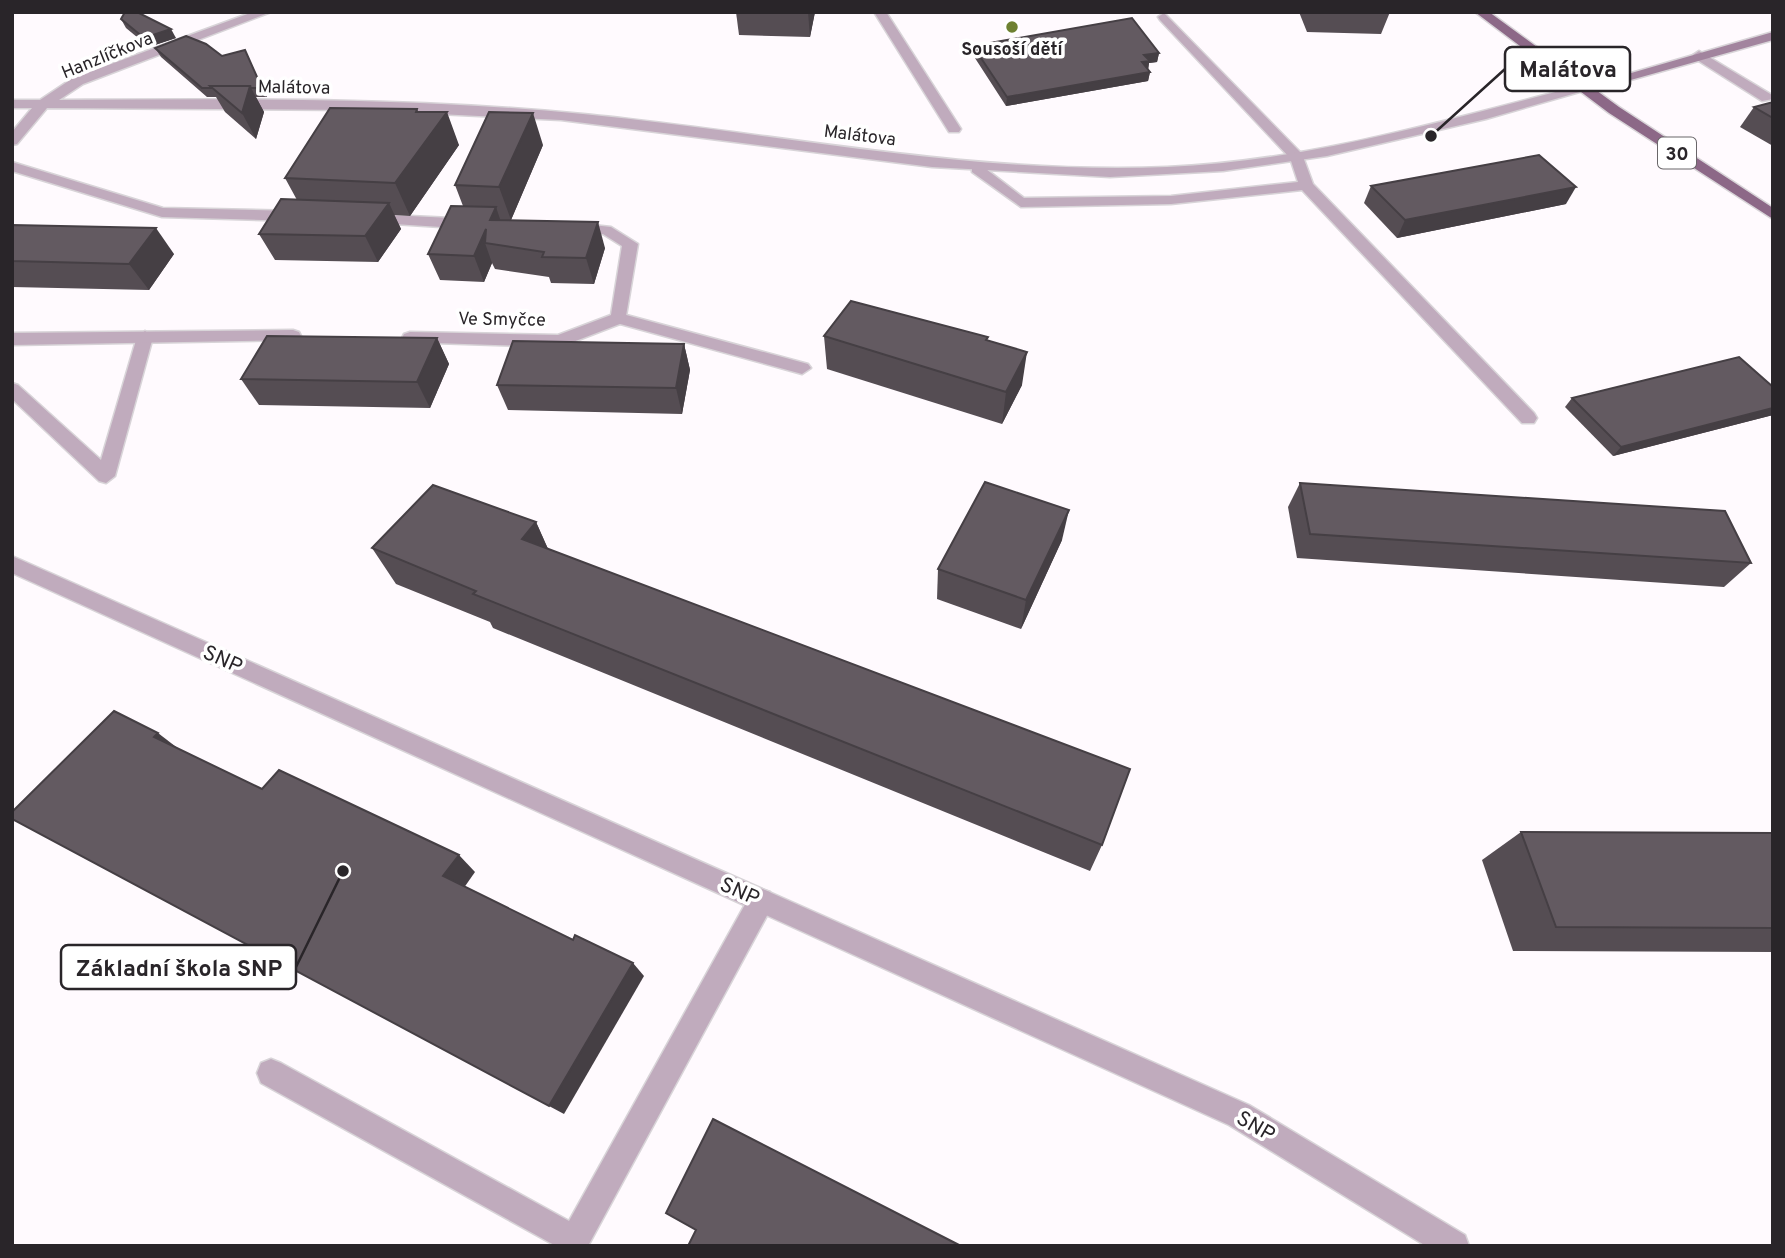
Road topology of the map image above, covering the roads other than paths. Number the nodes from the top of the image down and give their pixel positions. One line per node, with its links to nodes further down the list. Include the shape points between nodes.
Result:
1 (265, 12): 10 (street, Hanzlíčkova, via 78,81)
2 (880, 12): 11 (street)
3 (1481, 12): 7 (main road, 30)
4 (1164, 17): 13 (street)
5 (1773, 36): 6 (street, Malátova)
6 (1699, 55): 7 (street, Malátova); 8 (street)
7 (1583, 89): 13 (street, Malátova); 17 (main road, 30)
8 (1767, 98)
9 (12, 104): 10 (street, Malátova)
10 (43, 104): 12 (street); 15 (street, Malátova, via 289,106 563,116)
11 (954, 129)
12 (12, 141)
13 (1297, 157): 15 (street, Malátova, via 1172,171); 16 (street)
14 (12, 166): 18 (street, via 162,212)
15 (977, 169): 16 (street, via 1021,204 1171,200)
16 (1306, 185): 29 (street)
17 (1773, 215)
18 (316, 217)
19 (357, 219): 20 (street)
20 (495, 225)
21 (551, 227): 22 (street, via 606,230 630,244)
22 (620, 318): 25 (street, Ve Smyčce, via 561,341); 27 (street)
23 (145, 337): 24 (street); 26 (street); 28 (street, via 106,476)
24 (304, 337)
25 (399, 338)
26 (12, 339)
27 (802, 368)
28 (12, 389)
29 (1528, 418)
30 (12, 564): 31 (street, SNP)
31 (761, 901): 32 (street, via 575,1240); 33 (street, SNP, via 1239,1115)
32 (271, 1073)
33 (1454, 1246)

